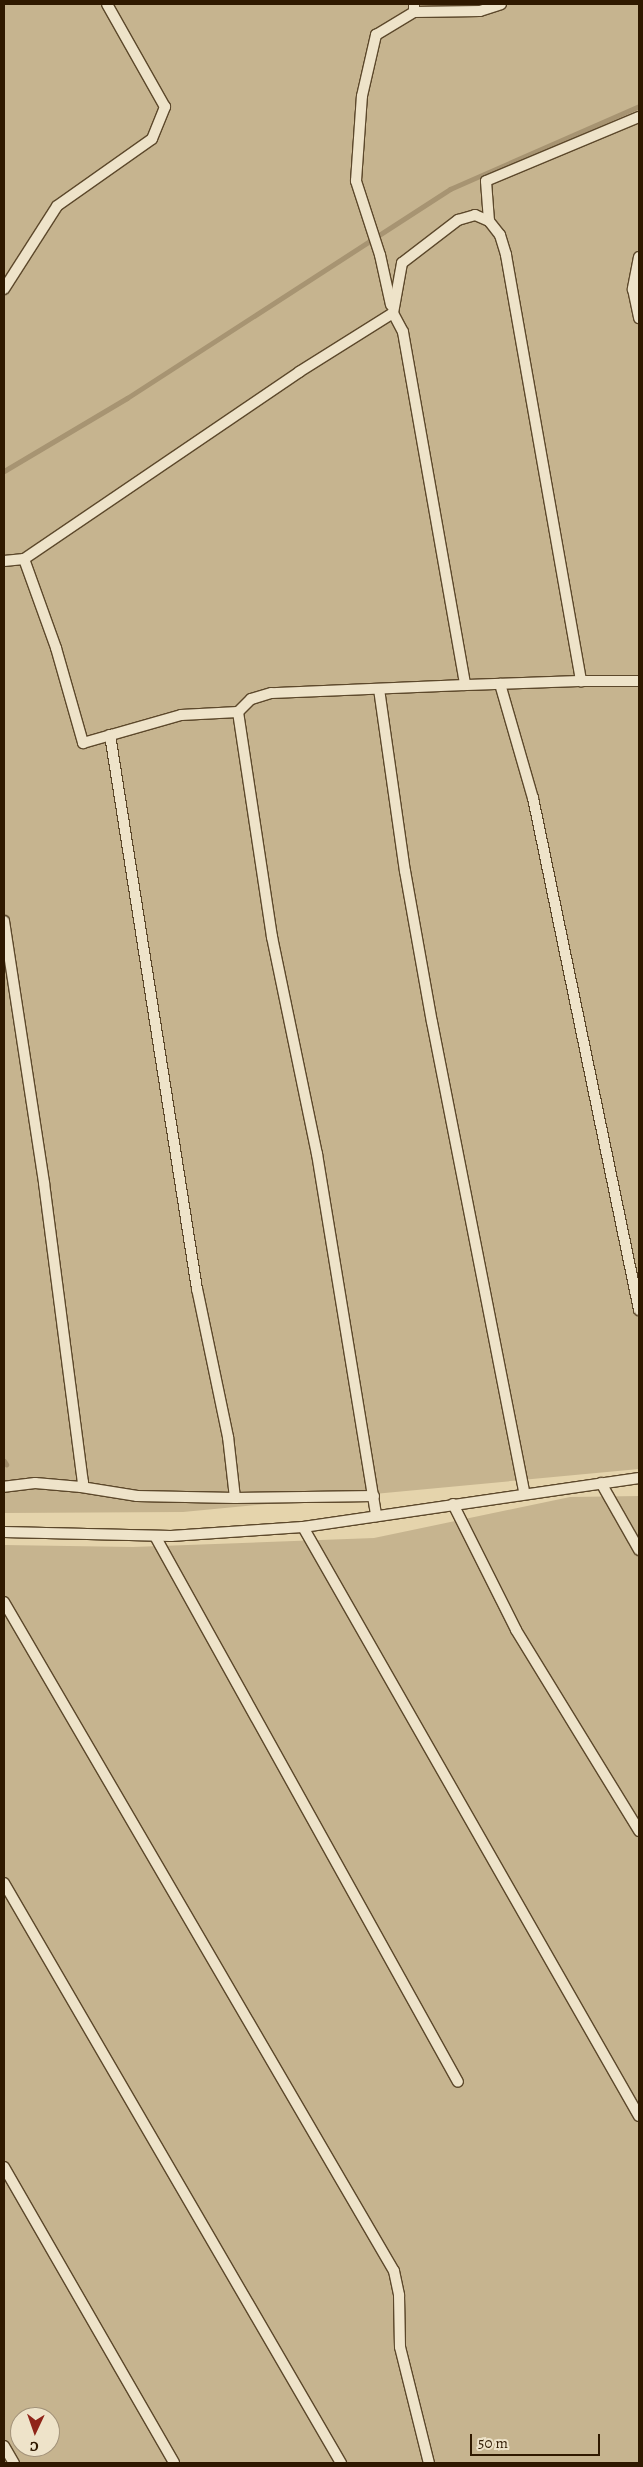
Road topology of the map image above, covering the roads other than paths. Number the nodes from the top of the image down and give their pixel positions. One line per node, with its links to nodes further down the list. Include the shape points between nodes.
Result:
1 (107, 4): 7 (lane, via 165,108 152,139 57,206)
2 (501, 4): 3 (lane, via 480,11)
3 (414, 8): 8 (lane, via 376,35 362,96 356,181 380,255)
4 (639, 117): 5 (lane, via 486,180)
5 (489, 221): 8 (lane, via 475,215 458,220 402,263); 12 (lane, via 500,235 506,255)
6 (639, 257): 9 (lane, via 634,290)
7 (4, 289)
8 (392, 313): 10 (lane, via 291,377); 15 (lane, via 403,332)
9 (639, 318)
10 (24, 559): 11 (lane); 18 (lane, via 56,648 83,743)
11 (4, 561)
12 (582, 681): 13 (lane); 14 (lane)
13 (639, 681)
14 (500, 684): 15 (lane); 20 (lane, via 535,807)
15 (465, 685): 16 (lane)
16 (379, 688): 17 (lane, via 271,693 252,699); 25 (lane, via 398,825 430,1012)
17 (238, 712): 18 (lane, via 181,715); 26 (lane, via 272,937 316,1154)
18 (110, 735): 27 (lane, via 195,1279 228,1437)
19 (4, 921): 24 (lane, via 81,1451)
20 (639, 1310)
21 (639, 1478): 22 (lane)
22 (601, 1483): 25 (lane); 33 (lane)
23 (4, 1487): 24 (lane, via 35,1483)
24 (81, 1488): 27 (lane, via 136,1496)
25 (524, 1493): 28 (lane)
26 (374, 1496): 27 (lane); 29 (lane)
27 (235, 1498)
28 (453, 1504): 29 (lane); 35 (lane, via 516,1630)
29 (376, 1516): 30 (lane)
30 (303, 1527): 32 (lane); 38 (lane)
31 (4, 1532): 32 (lane)
32 (155, 1536): 37 (lane)
33 (639, 1550)
34 (4, 1602): 44 (lane, via 394,2272 400,2295 400,2347)
35 (639, 1832)
36 (4, 1883): 43 (lane)
37 (458, 2082)
38 (639, 2116)
39 (4, 2167): 42 (lane)
40 (4, 2446): 41 (lane)
41 (14, 2463)
42 (174, 2463)
43 (341, 2463)
44 (429, 2463)

